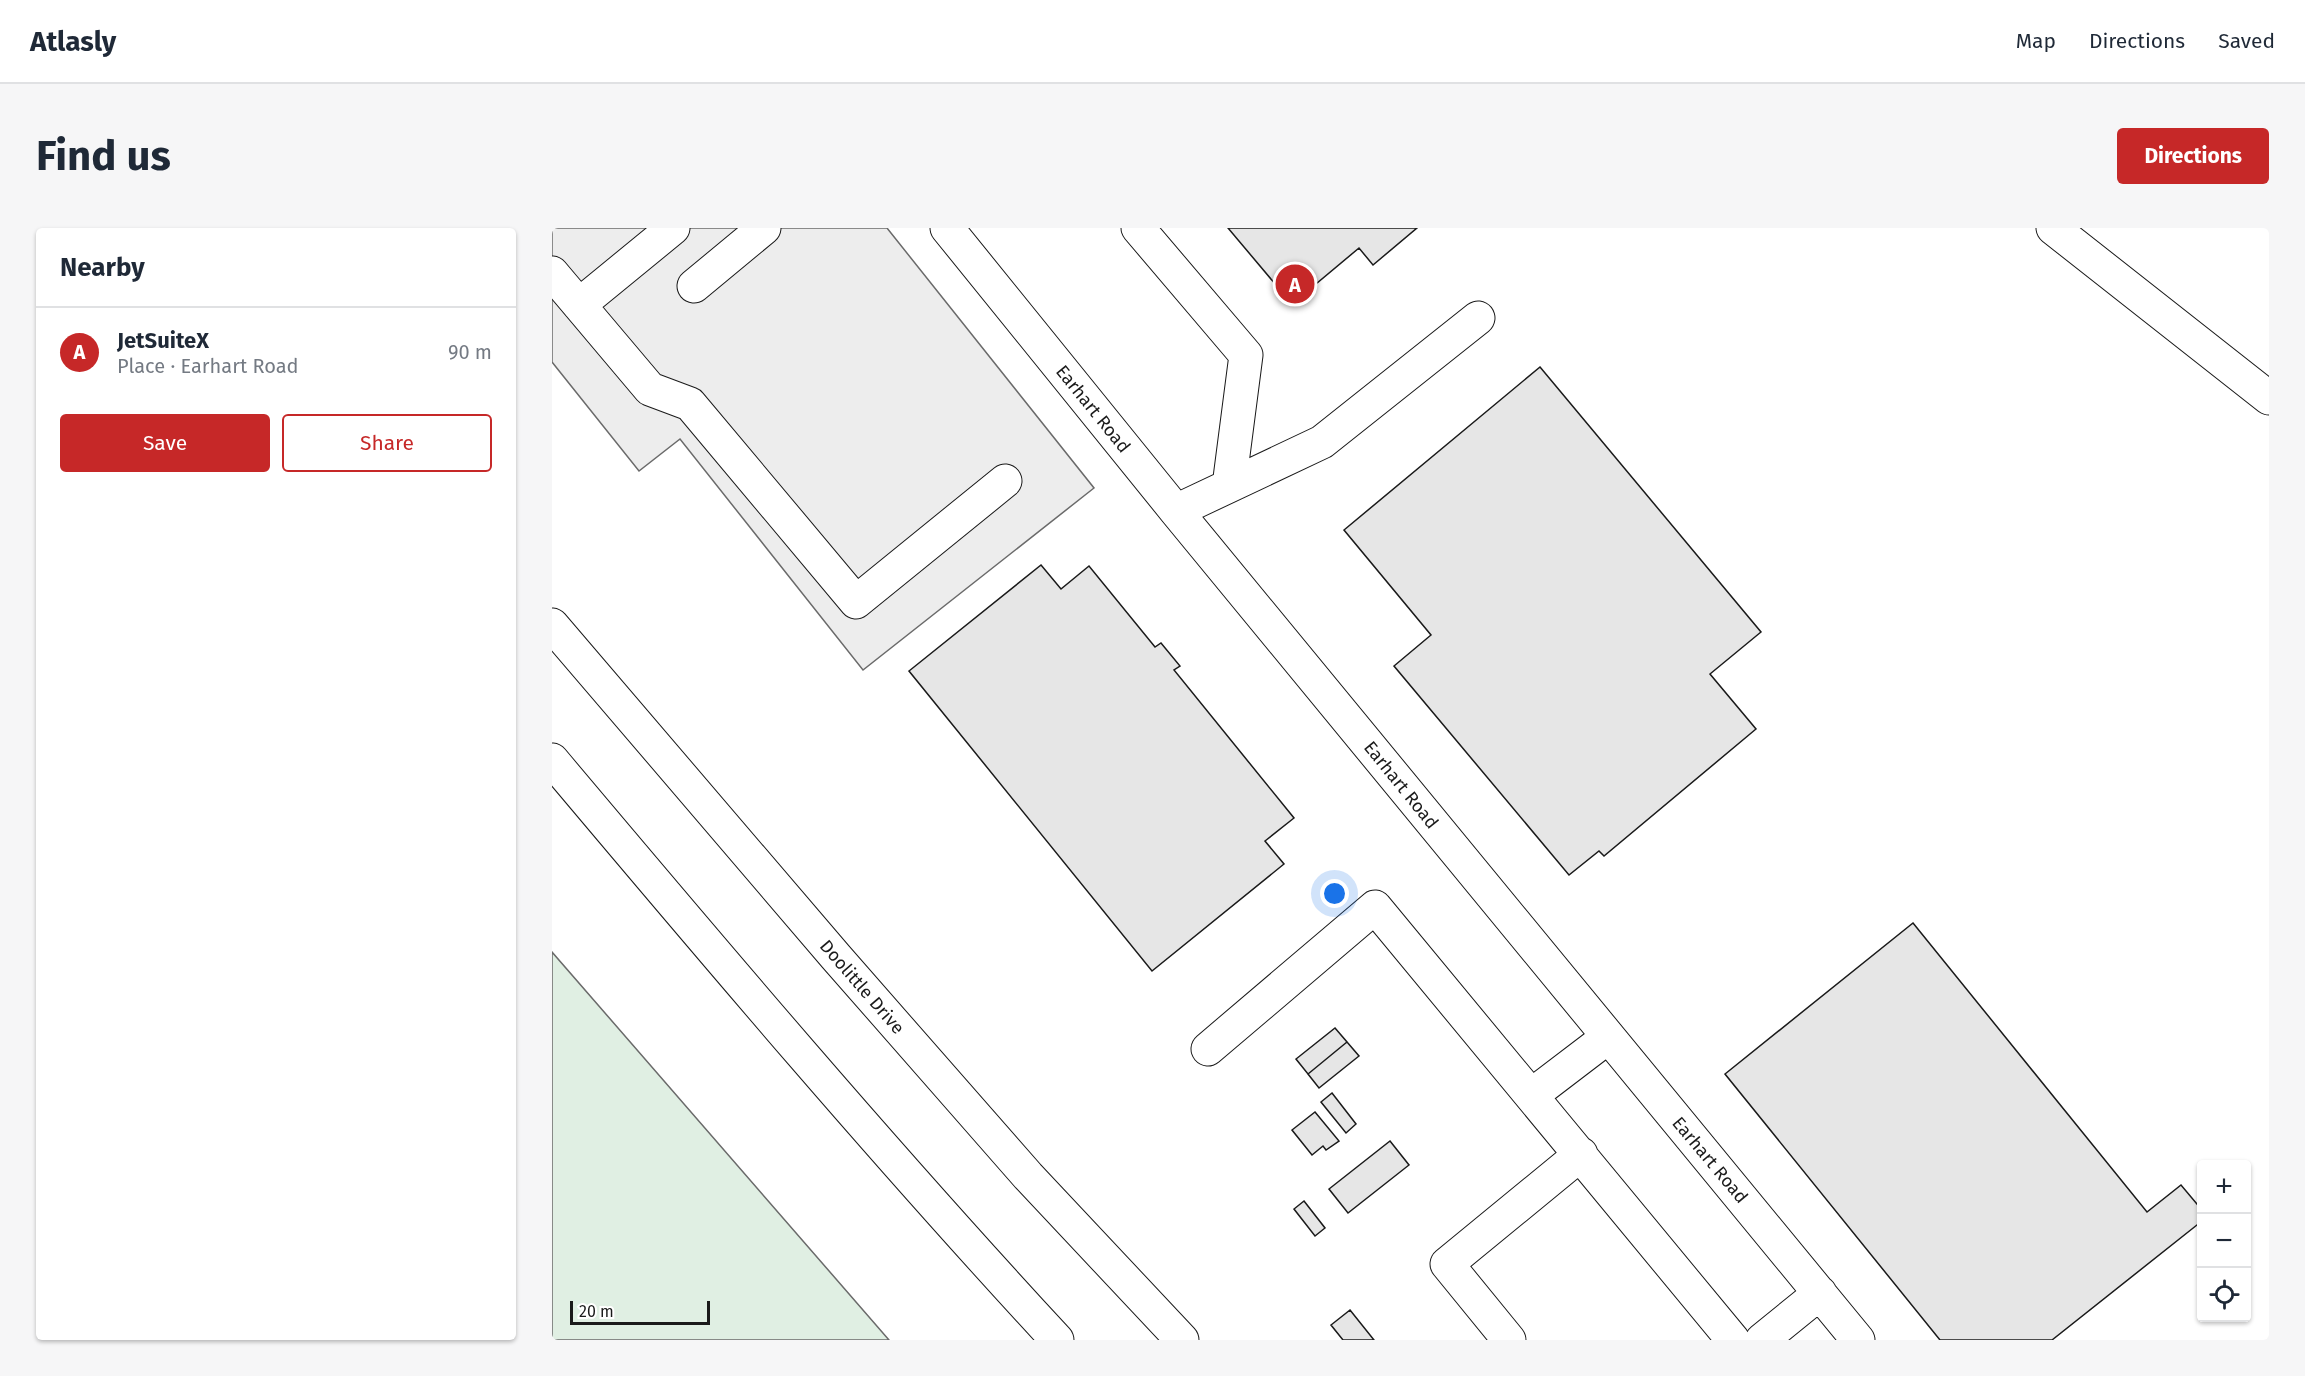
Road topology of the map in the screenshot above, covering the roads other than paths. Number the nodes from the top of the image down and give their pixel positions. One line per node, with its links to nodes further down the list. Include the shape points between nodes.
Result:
1 (673, 228): 8 (main road)
2 (764, 228): 7 (main road)
3 (947, 228): 13 (main road, Earhart Road)
4 (1138, 228): 12 (main road, via 1246,355)
5 (2053, 228): 10 (main road)
6 (552, 273): 8 (main road)
7 (694, 286)
8 (579, 304): 11 (main road, via 650,389 690,404 856,602)
9 (1478, 318): 12 (main road, via 1322,442)
10 (2269, 398)
11 (1005, 481)
12 (1229, 486): 13 (main road)
13 (1176, 511): 16 (main road, Earhart Road)
14 (552, 624): 22 (main road, Doolittle Drive, via 1028,1176)
15 (552, 760): 21 (main road, via 756,1002)
16 (1608, 1037): 18 (main road); 20 (main road, Earhart Road)
17 (1208, 1049): 18 (main road, via 1375,907)
18 (1532, 1095): 19 (main road)
19 (1581, 1154): 23 (main road, via 1447,1264); 24 (main road)
20 (1820, 1293): 25 (main road); 26 (main road, Earhart Road)
21 (1057, 1340)
22 (1182, 1340)
23 (1509, 1340)
24 (1733, 1340)
25 (1762, 1340)
26 (1858, 1340)

